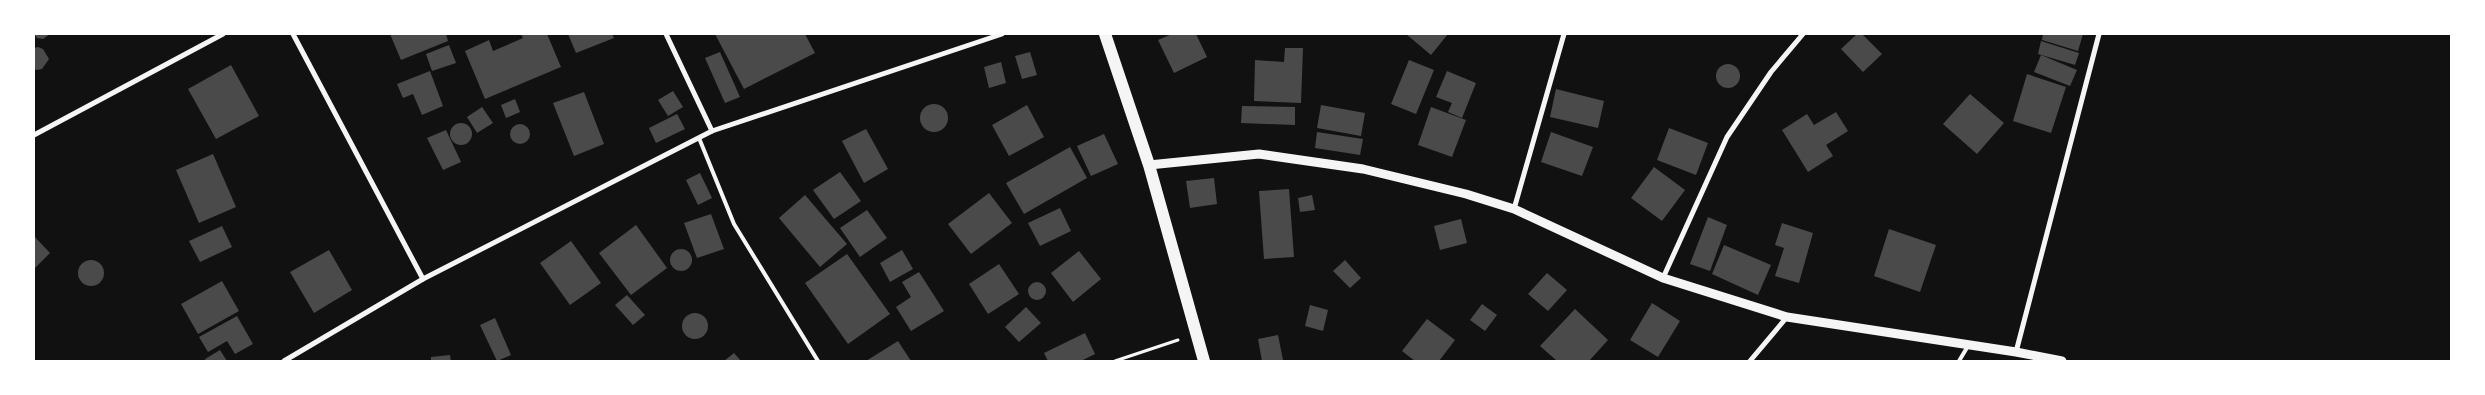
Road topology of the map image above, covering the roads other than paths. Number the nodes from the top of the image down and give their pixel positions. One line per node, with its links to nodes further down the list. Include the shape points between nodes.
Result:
1 (223, 34): 10 (street)
2 (293, 34): 15 (street)
3 (666, 34): 9 (street)
4 (1002, 34): 9 (street)
5 (1106, 34): 12 (main road)
6 (1564, 34): 13 (street)
7 (1803, 34): 14 (street, via 1771,72 1726,138)
8 (2099, 34): 18 (street)
9 (712, 131): 11 (street)
10 (34, 135)
11 (699, 138): 15 (street); 20 (lane, via 734,224)
12 (1148, 165): 13 (street, via 1259,154 1363,169); 21 (main road)
13 (1514, 209): 14 (street)
14 (1663, 278): 16 (street)
15 (423, 279): 19 (street)
16 (1788, 317): 17 (street); 22 (street)
17 (1968, 346): 18 (street); 23 (lane)
18 (2016, 352): 24 (street)
19 (284, 361)
20 (818, 361)
21 (1204, 361)
22 (1750, 361)
23 (1959, 361)
24 (2062, 361)

